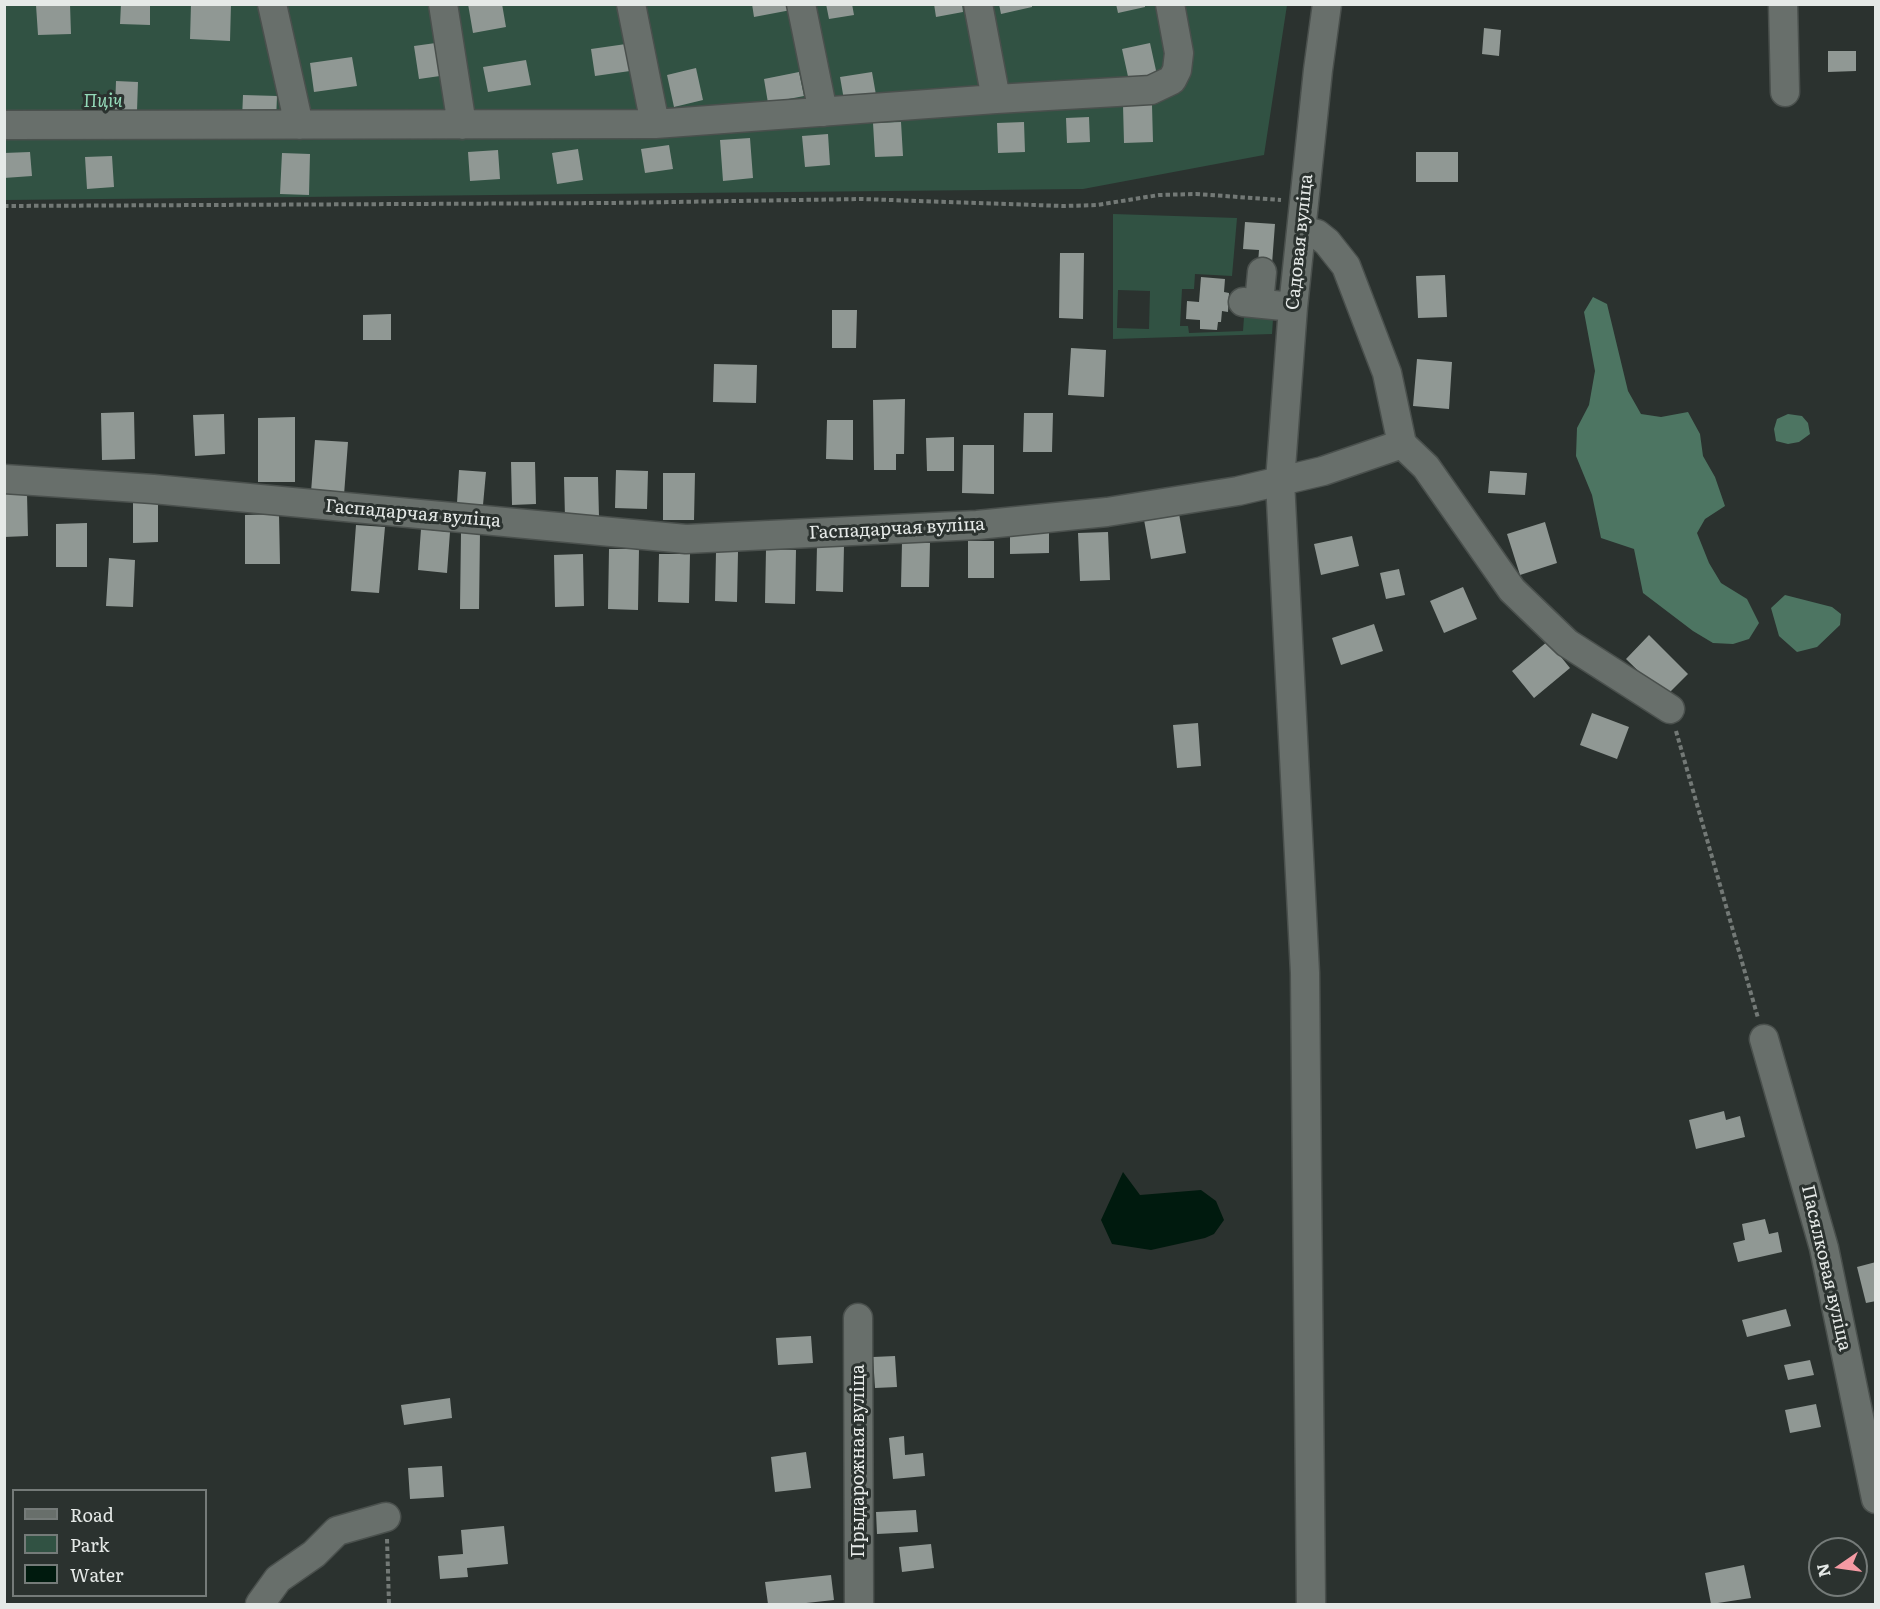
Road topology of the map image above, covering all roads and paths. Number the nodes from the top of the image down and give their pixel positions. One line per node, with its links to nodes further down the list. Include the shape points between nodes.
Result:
1 (272, 4): 15 (street)
2 (444, 4): 12 (street)
3 (631, 4): 13 (street)
4 (801, 4): 11 (street)
5 (978, 4): 10 (street)
6 (1170, 4): 10 (street, via 1179,53 1172,80 1150,90)
7 (1327, 4): 17 (street, Садовая вуліца)
8 (1783, 4): 9 (street)
9 (1785, 93)
10 (996, 99): 11 (street)
11 (823, 112): 13 (street)
12 (462, 124): 13 (street); 15 (street)
13 (655, 124)
14 (4, 125): 15 (street)
15 (300, 125)
16 (4, 206): 17 (path, via 861,199 1064,206 1196,194)
17 (1303, 216): 19 (street, Садовая вуліца); 20 (street, via 1346,266 1387,373)
18 (1262, 272): 19 (street, via 1251,303)
19 (1293, 307): 22 (street, Садовая вуліца)
20 (1402, 444): 22 (street, Гаспадарчая вуліца); 23 (street, via 1426,467 1512,590 1567,643)
21 (4, 479): 22 (street, Гаспадарчая вуліца, via 153,489 686,539 977,525 1118,511)
22 (1280, 481): 31 (street, Садовая вуліца, via 1305,973)
23 (1670, 709): 24 (path)
24 (1764, 1039): 26 (street, Пасялковая вуліца, via 1824,1248)
25 (858, 1318): 30 (street, Прыдарожная вуліца)
26 (1875, 1499)
27 (386, 1517): 28 (street, via 337,1531 314,1554 278,1579); 29 (path)
28 (260, 1605)
29 (389, 1605)
30 (859, 1605)
31 (1311, 1605)

